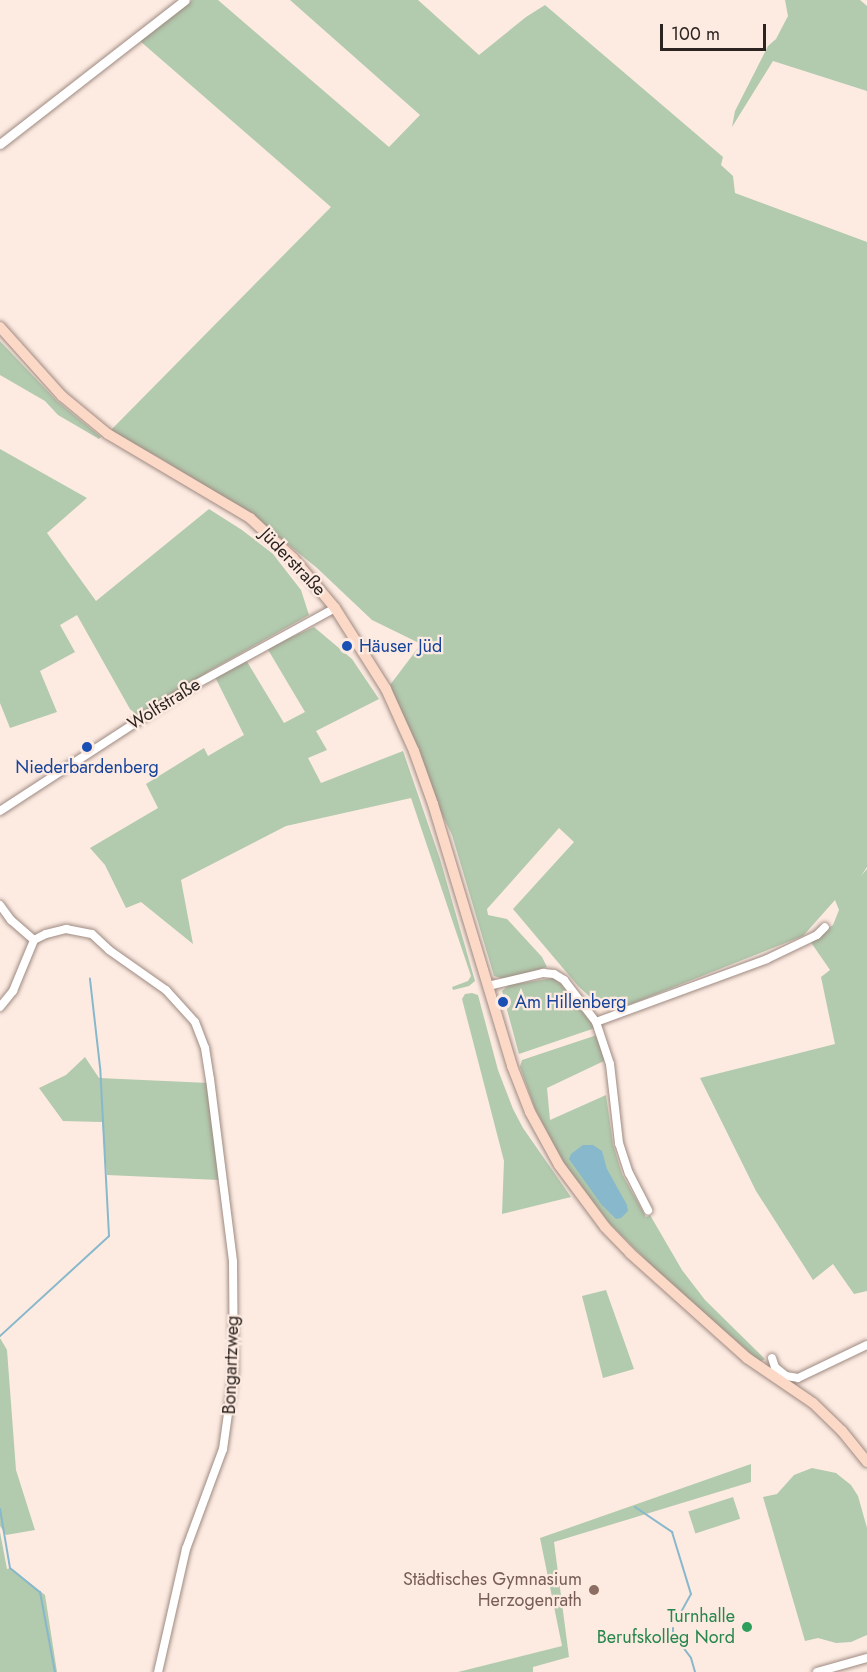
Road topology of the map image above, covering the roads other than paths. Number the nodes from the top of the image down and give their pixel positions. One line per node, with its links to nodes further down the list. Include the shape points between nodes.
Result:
1 (184, 0): 2 (street)
2 (0, 144)
3 (0, 327): 4 (main road, Jüderstraße, via 62,396 108,434 250,518 293,558)
4 (335, 608): 5 (street, Wolfstraße, via 188,689); 9 (main road, Jüderstraße, via 386,689 414,751)
5 (0, 811)
6 (0, 905): 8 (street)
7 (825, 927): 11 (street, via 817,935 767,959)
8 (34, 940): 10 (street, via 13,991); 17 (street, Bongartzweg, via 66,929 92,934 182,1005 195,1022 205,1048 233,1262 234,1371 223,1449 186,1549)
9 (488, 986): 11 (street, via 554,974 564,980); 15 (main road, Jüderstraße, via 530,1112 560,1165 605,1227 747,1358 825,1414)
10 (0, 1007)
11 (596, 1022): 12 (street, via 610,1064 619,1143)
12 (648, 1210)
13 (867, 1345): 14 (street, via 798,1378 786,1376)
14 (772, 1358)
15 (867, 1462)
16 (867, 1658): 18 (street)
17 (158, 1672)
18 (817, 1672)

